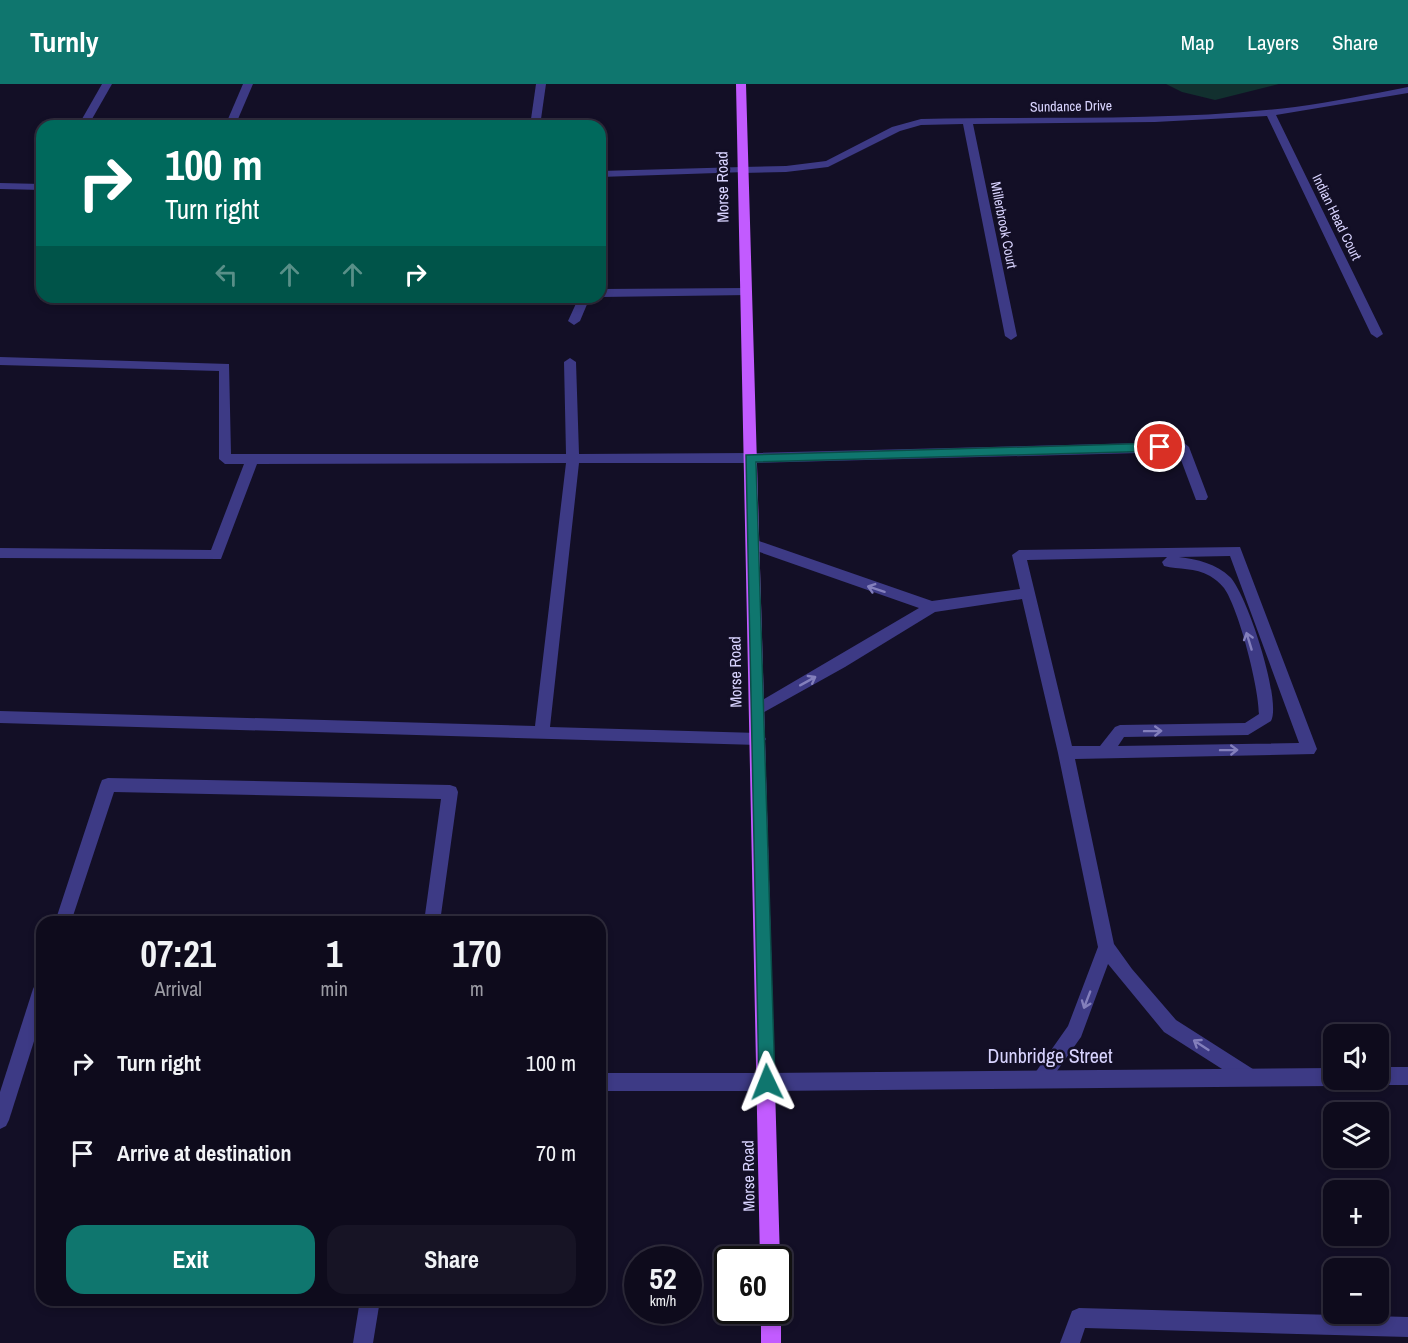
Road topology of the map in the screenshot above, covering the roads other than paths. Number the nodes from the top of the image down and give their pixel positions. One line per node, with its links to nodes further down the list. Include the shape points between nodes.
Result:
1 (107, 84): 7 (street)
2 (248, 84): 8 (street)
3 (541, 84): 9 (street)
4 (741, 84): 11 (main road, Morse Road)
5 (1408, 90): 6 (street, Sundance Drive)
6 (1270, 112): 10 (street, Sundance Drive); 19 (street, Indian Head Court)
7 (86, 120)
8 (233, 120)
9 (536, 120)
10 (967, 121): 11 (street, Sundance Drive, via 921,122 896,129 828,164); 20 (street, Millerbrook Court)
11 (742, 171): 12 (street, Sundance Drive); 15 (main road, Morse Road)
12 (606, 174)
13 (0, 186): 14 (street)
14 (36, 187)
15 (746, 292): 16 (street); 24 (main road, Morse Road)
16 (606, 293)
17 (582, 303): 18 (street)
18 (574, 321)
19 (1377, 334)
20 (1011, 336)
21 (0, 361): 25 (street, via 225,367 225,459)
22 (570, 362): 23 (street)
23 (573, 458): 24 (street); 25 (street); 34 (street)
24 (750, 458): 26 (street, via 1183,447); 27 (main road, Morse Road)
25 (252, 459): 28 (street, via 216,555)
26 (1202, 496)
27 (753, 544): 31 (street, one-way to 27); 32 (main road, Morse Road)
28 (0, 553)
29 (1041, 555): 30 (street, via 1019,555); 36 (street, one-way to 29, via 1120,731 1248,729 1266,717 1266,696 1237,602 1229,584 1211,569 1184,562 1068,564); 36 (street, one-way to 29, via 1309,749 1235,551)
30 (1028, 592): 31 (street); 37 (street)
31 (932, 607): 32 (street, one-way to 31)
32 (757, 710): 35 (main road, Morse Road)
33 (0, 717): 34 (street)
34 (542, 732): 35 (street)
35 (758, 740): 48 (main road, Morse Road)
36 (1104, 752): 37 (street)
37 (1066, 753): 40 (street)
38 (65, 916): 39 (street, via 108,785 450,792)
39 (433, 916)
40 (1106, 947): 44 (street, one-way to 40, via 1170,1026); 46 (street, one-way to 46, via 1075,1031)
41 (36, 1008): 49 (street)
42 (1389, 1076): 43 (street)
43 (1408, 1076)
44 (1250, 1077): 45 (street, Dunbridge Street); 46 (street, Dunbridge Street)
45 (1323, 1077)
46 (1041, 1079): 48 (street, Dunbridge Street)
47 (606, 1082): 48 (street, Dunbridge Street)
48 (767, 1082): 50 (main road, Morse Road)
49 (0, 1120)
50 (770, 1246)
51 (369, 1306): 54 (street)
52 (771, 1324): 55 (main road)
53 (1408, 1327): 56 (street, via 1079,1318)
54 (363, 1343)
55 (771, 1343)
56 (1070, 1343)

